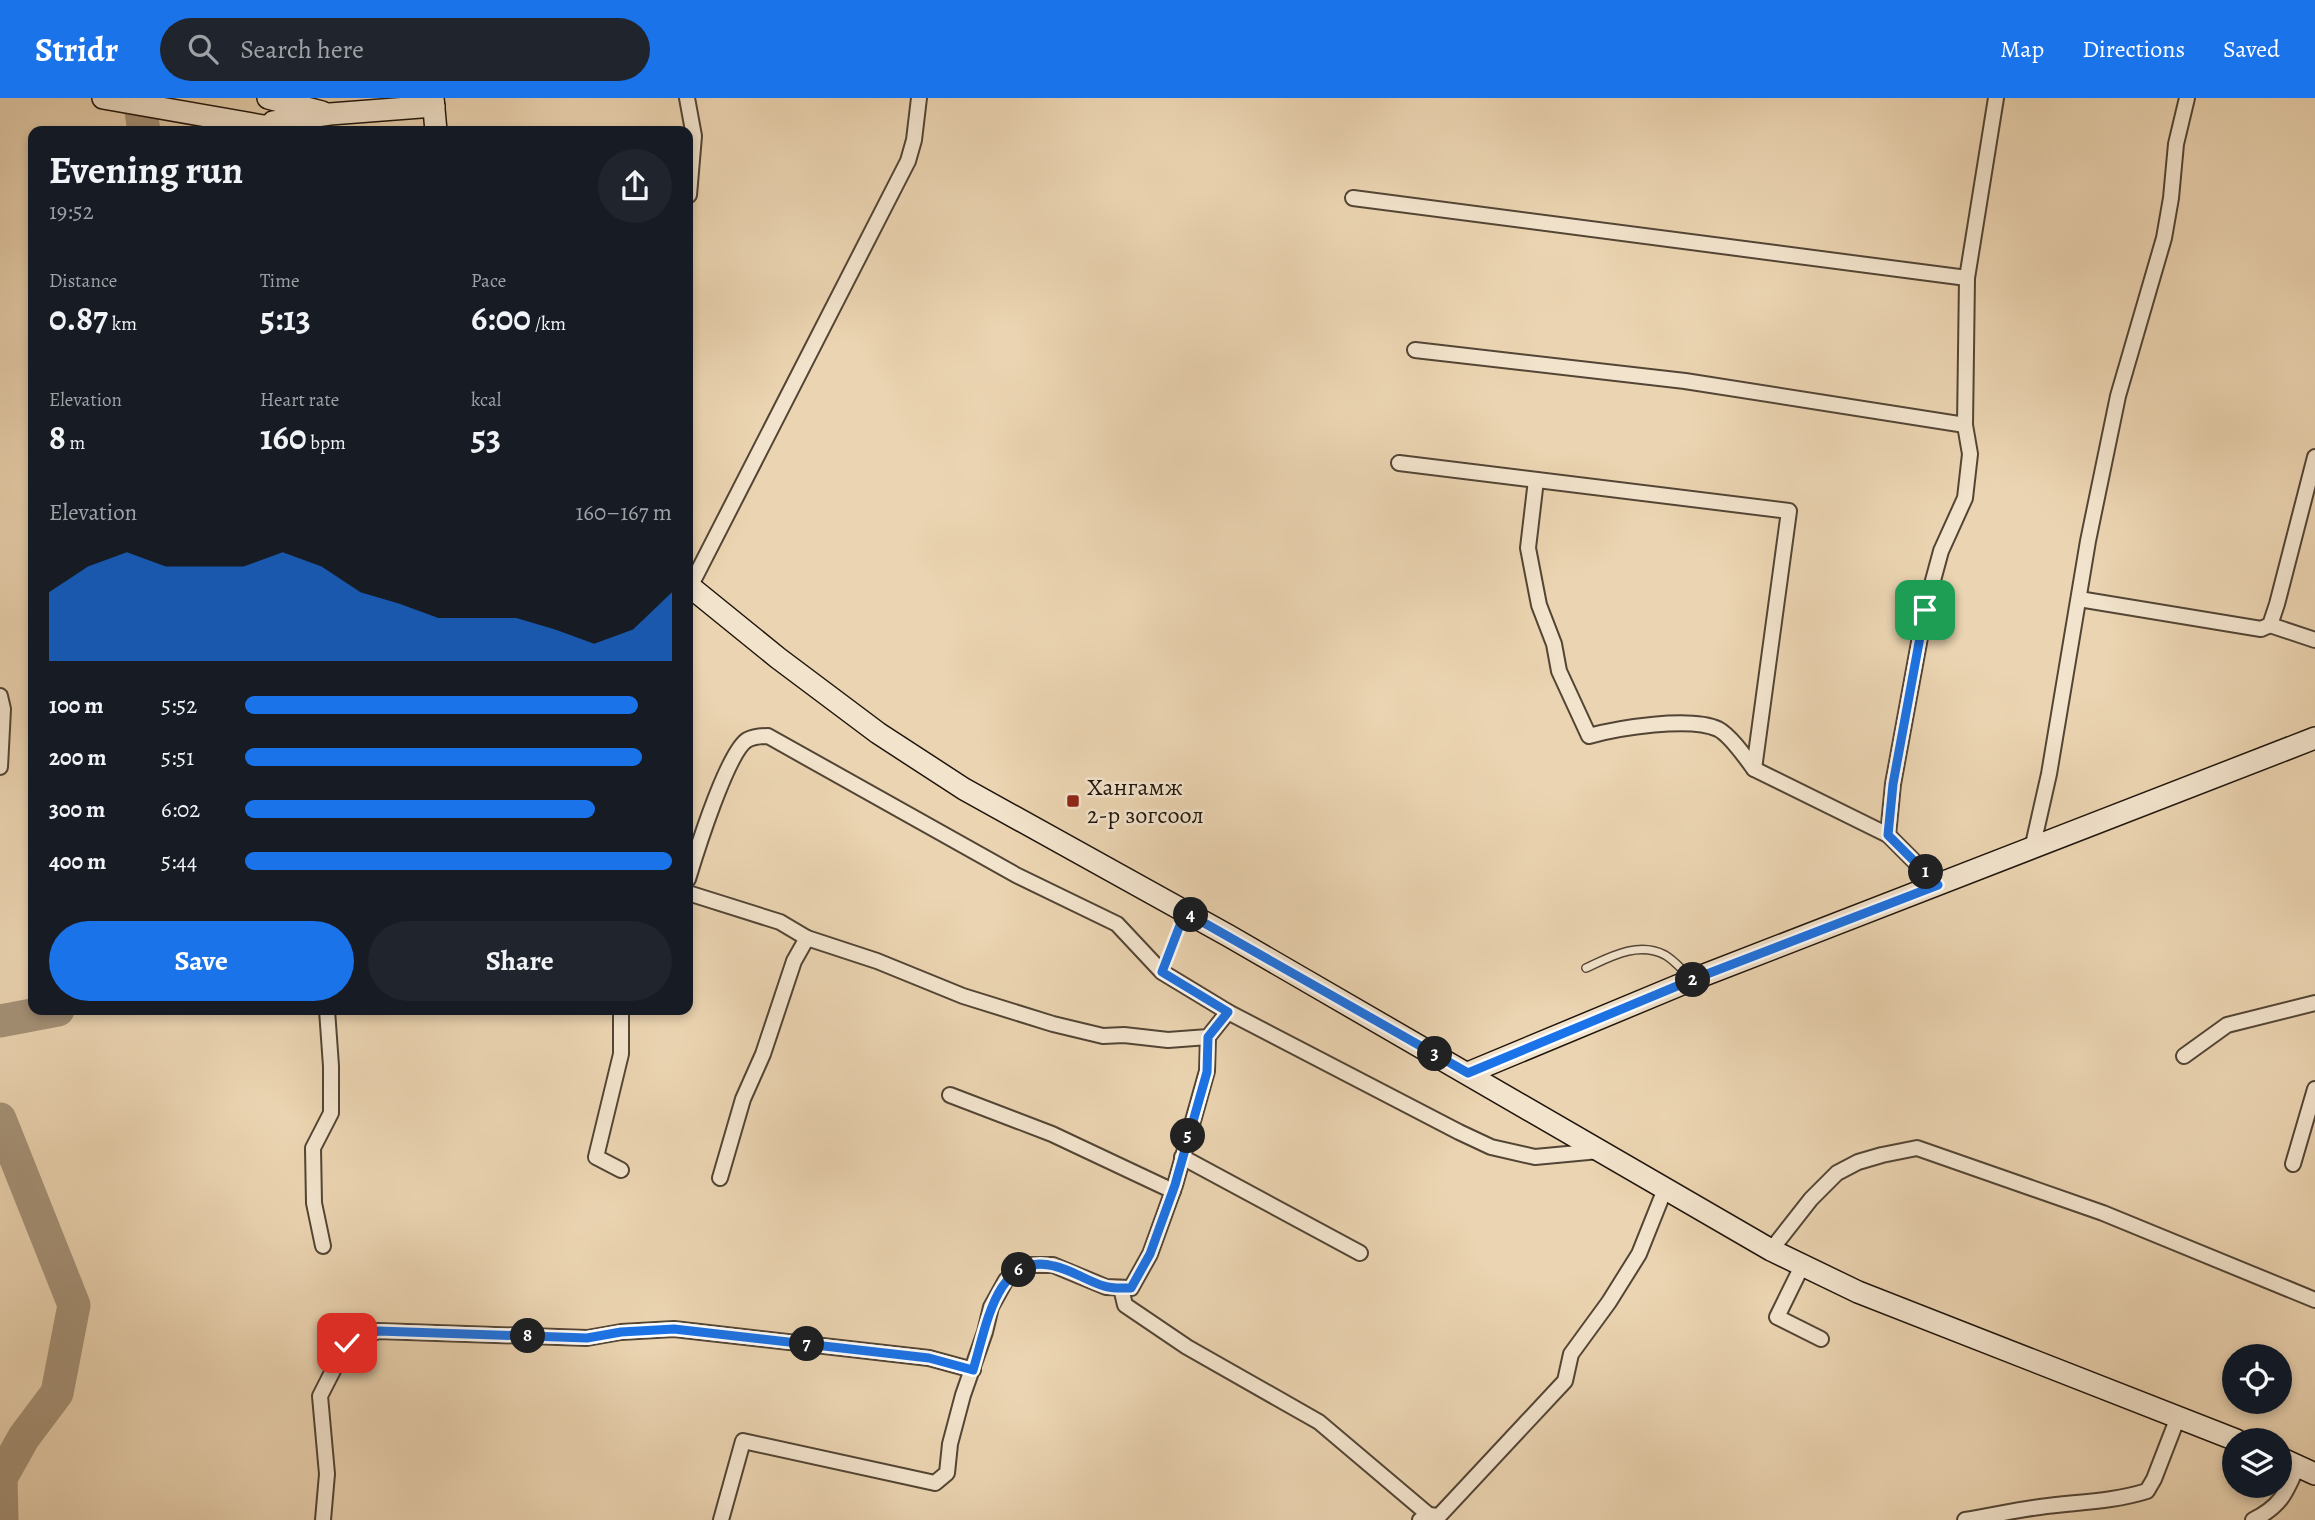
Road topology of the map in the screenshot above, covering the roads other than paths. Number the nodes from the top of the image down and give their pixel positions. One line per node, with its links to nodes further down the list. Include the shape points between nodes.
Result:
1 (103, 98): 9 (main road)
2 (268, 98): 8 (main road)
3 (687, 98): 12 (street)
4 (919, 98): 20 (street, via 908,161)
5 (1996, 98): 14 (street)
6 (2186, 98): 22 (street, via 2164,238 2118,396)
7 (434, 102): 8 (main road); 11 (main road)
8 (331, 114): 9 (main road)
9 (258, 124): 10 (main road)
10 (268, 126)
11 (436, 126)
12 (692, 126)
13 (1353, 198): 14 (street)
14 (1967, 278): 16 (street)
15 (1415, 350): 16 (street, via 1685,381)
16 (1965, 425): 29 (street, via 1970,454 1965,498 1941,551 1925,610)
17 (2315, 457): 23 (street)
18 (1399, 463): 19 (street)
19 (1536, 480): 28 (street, via 1528,548 1539,605 1559,671 1589,736 1658,724 1718,729); 28 (street, via 1788,511)
20 (693, 578)
21 (693, 589): 34 (main road, via 878,733 964,789)
22 (2079, 599): 23 (street, via 2261,629); 30 (street)
23 (2270, 625): 24 (street)
24 (2315, 640)
25 (0, 696): 27 (street, via 4,709)
26 (2315, 738): 30 (main road)
27 (0, 767)
28 (1754, 769): 29 (street)
29 (1888, 835): 32 (street)
30 (2032, 849): 32 (main road)
31 (693, 864): 37 (street, via 733,760 745,741 768,736 1016,875 1117,924)
32 (1938, 885): 38 (main road)
33 (693, 895): 35 (street, via 780,922)
34 (1185, 912): 37 (lane); 45 (main road)
35 (807, 938): 43 (street, via 1053,1024 1103,1036); 52 (street, via 794,961 743,1099)
36 (1586, 968): 38 (lane, via 1625,950 1652,951 1666,956)
37 (1162, 972): 40 (street)
38 (1694, 979): 45 (main road)
39 (2315, 1003): 44 (street, via 2227,1025)
40 (1228, 1012): 43 (street); 48 (street, via 1491,1147 1535,1157)
41 (327, 1015): 55 (street, via 331,1113 313,1148 314,1203)
42 (621, 1015): 51 (street, via 621,1054 596,1157)
43 (1208, 1037): 49 (street, via 1207,1072)
44 (2184, 1056)
45 (1468, 1073): 48 (main road)
46 (2315, 1089): 50 (street)
47 (950, 1096): 54 (street, via 1052,1134)
48 (1601, 1151): 53 (main road)
49 (1182, 1157): 54 (street); 57 (street)
50 (2294, 1164)
51 (621, 1170)
52 (720, 1178)
53 (1665, 1189): 56 (main road); 67 (street, via 1639,1254 1571,1354 1565,1381)
54 (1173, 1191): 59 (street, via 1150,1254 1131,1288)
55 (323, 1246)
56 (1771, 1250): 58 (main road); 60 (street, via 1837,1173 1858,1162 1917,1148 2103,1213)
57 (1360, 1253)
58 (1802, 1266): 61 (street, via 1777,1317); 63 (main road)
59 (1121, 1288): 62 (street, via 1106,1287 1053,1265 1025,1265 1006,1280 991,1307); 67 (street, via 1125,1305 1187,1347 1319,1422)
60 (2315, 1300)
61 (1821, 1339)
62 (973, 1370): 68 (street, via 929,1358 674,1329 587,1338 378,1331 347,1343 320,1396 327,1474); 69 (street, via 950,1444 947,1473 935,1483 743,1441)
63 (2178, 1418): 64 (main road); 66 (street, via 2147,1491)
64 (2222, 1435)
65 (2298, 1466): 71 (street, via 2285,1495 2271,1511)
66 (2041, 1513): 70 (street)
67 (1432, 1518)
68 (323, 1520)
69 (721, 1520)
70 (1965, 1520)
71 (2253, 1520)

